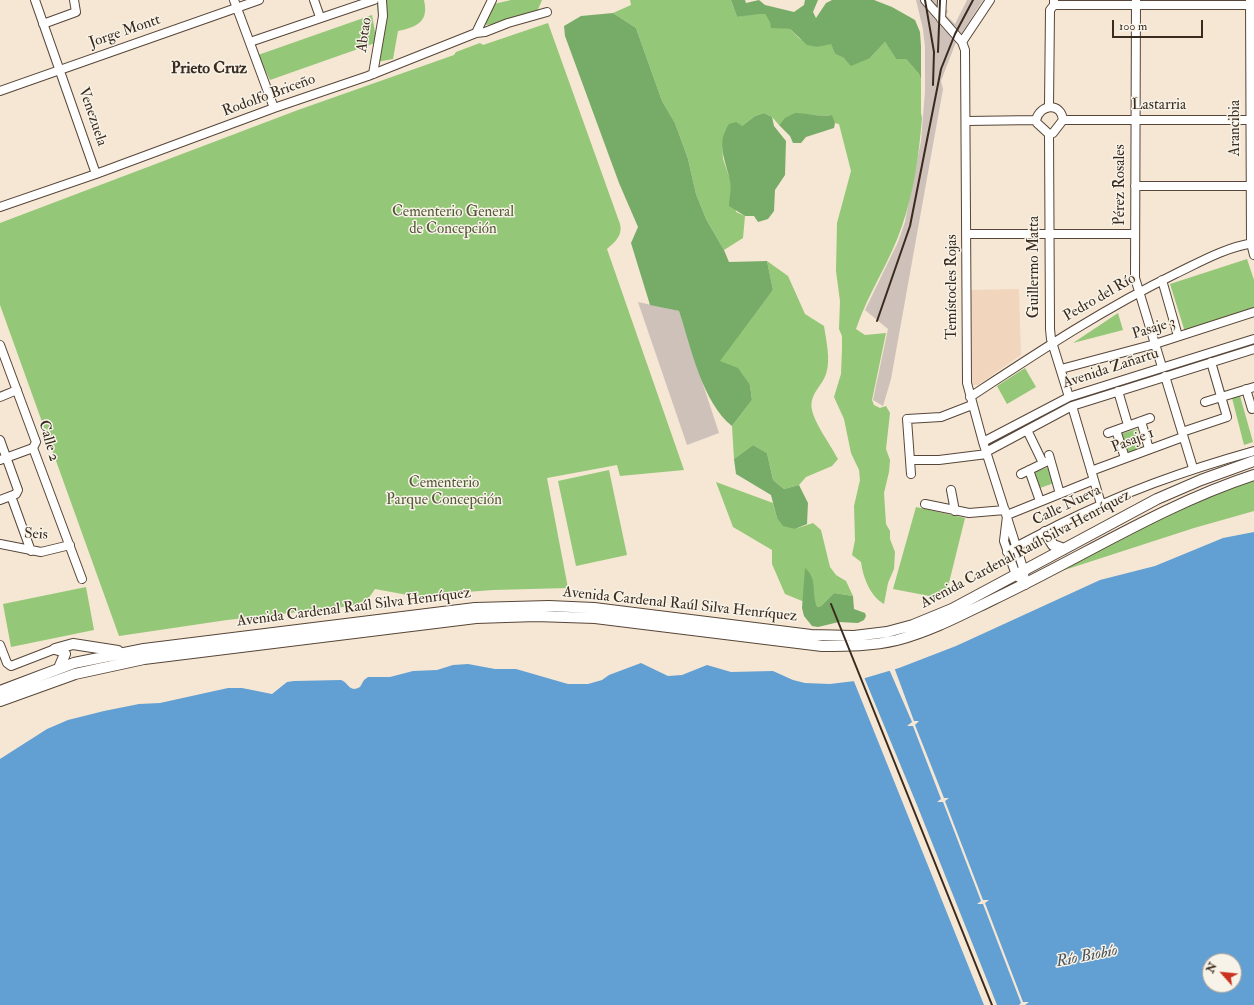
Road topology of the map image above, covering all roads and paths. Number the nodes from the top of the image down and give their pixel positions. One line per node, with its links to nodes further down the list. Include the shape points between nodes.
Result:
1 (35, 0): 18 (street, Venezuela)
2 (74, 0): 18 (street, via 76,12)
3 (259, 0): 13 (street, Jorge Montt)
4 (314, 0): 16 (street)
5 (374, 0): 16 (street)
6 (382, 0): 23 (street, Abtao, via 383,16)
7 (492, 0): 19 (street)
8 (925, 0): 17 (street)
9 (942, 0): 17 (street)
10 (990, 0): 21 (street)
11 (1136, 2): 12 (street); 14 (street); 29 (street, Pérez Rosales)
12 (1054, 3): 25 (street, via 1050,10)
13 (236, 4): 20 (street); 22 (street, Jorge Montt)
14 (1251, 4): 30 (street, Arancibia)
15 (547, 12): 19 (street, Rodolfo Briceño)
16 (320, 17): 20 (street)
17 (941, 19): 21 (street)
18 (43, 24): 22 (street, Venezuela)
19 (476, 33): 23 (street, Rodolfo Briceño)
20 (250, 42): 26 (street)
21 (962, 42): 31 (street, Temístocles Rojas, via 966,53)
22 (60, 70): 24 (street, Jorge Montt); 33 (street, Venezuela)
23 (373, 74): 26 (street, Rodolfo Briceño)
24 (0, 91)
25 (1049, 106): 27 (street); 28 (street, via 1054,107)
26 (274, 108): 33 (street, Rodolfo Briceño)
27 (1036, 120): 31 (street); 32 (street)
28 (1064, 120): 29 (street, Lastarria); 32 (street)
29 (1136, 120): 30 (street, Lastarria); 34 (street, Pérez Rosales)
30 (1252, 120): 35 (street, Arancibia)
31 (967, 121): 37 (street, Temístocles Rojas)
32 (1049, 134): 38 (street, Guillermo Matta)
33 (96, 174): 36 (street, Rodolfo Briceño)
34 (1135, 186): 35 (street); 39 (street, Pérez Rosales)
35 (1252, 186): 40 (street, Arancibia)
36 (0, 207)
37 (966, 234): 38 (street); 61 (street, Temístocles Rojas, via 967,378)
38 (1049, 234): 39 (street); 47 (street, Guillermo Matta)
39 (1135, 234): 43 (street, Pérez Rosales, via 1135,278)
40 (1252, 243): 41 (street, Arancibia); 42 (street, Pedro del Río, via 1213,256)
41 (1254, 255)
42 (1162, 280): 43 (street, Pedro del Río); 45 (street)
43 (1138, 292): 47 (street, Pedro del Río); 48 (street, Pérez Rosales)
44 (1254, 312): 45 (street, Pasaje 3)
45 (1178, 336): 48 (street, Pasaje 3)
46 (1254, 339): 52 (street, Avenida Zañartu)
47 (1052, 343): 53 (street, Guillermo Matta); 61 (street, Pedro del Río)
48 (1154, 344): 52 (street, Pérez Rosales); 53 (street, Pasaje 3)
49 (0, 345): 56 (street, Calle 2)
50 (1254, 349): 51 (street, Avenida Zañartu)
51 (1211, 362): 54 (street, Avenida Zañartu); 60 (street)
52 (1162, 367): 59 (street, Avenida Zañartu)
53 (1061, 369): 59 (street, Guillermo Matta)
54 (1165, 376): 57 (street, Avenida Zañartu); 71 (street)
55 (1250, 388): 60 (street); 64 (street, via 1252,409)
56 (17, 390): 58 (street); 74 (street, Calle 2, via 36,442)
57 (1118, 391): 63 (street, Avenida Zañartu); 67 (street)
58 (0, 397)
59 (1069, 397): 73 (street, Avenida Zañartu)
60 (1221, 397): 62 (street); 71 (street, Pasaje 1, via 1227,417)
61 (971, 401): 73 (street, Temístocles Rojas); 81 (street, Pedro del Río, via 941,417 907,419)
62 (1205, 402)
63 (1072, 406): 68 (street, Avenida Zañartu); 84 (street)
64 (1254, 408)
65 (1150, 418): 66 (street)
66 (1141, 421): 67 (street); 75 (street)
67 (1128, 425): 69 (street)
68 (1027, 430): 77 (street, Avenida Zañartu); 80 (street)
69 (1116, 430): 70 (street); 79 (street)
70 (1108, 433)
71 (1183, 434): 75 (street, Pasaje 1); 83 (street)
72 (0, 440): 78 (street)
73 (983, 442): 77 (street, Temístocles Rojas)
74 (33, 448): 78 (street); 99 (street, Calle 2)
75 (1149, 449): 79 (street, Pasaje 1)
76 (1254, 450): 83 (street, Calle Nueva)
77 (987, 453): 81 (street, via 938,460); 96 (street, Temístocles Rojas)
78 (3, 458): 90 (street, via 18,490)
79 (1125, 458): 84 (street, Pasaje 1)
80 (1048, 459): 89 (street); 92 (street, via 1025,472)
81 (910, 460): 85 (street)
82 (1254, 461): 101 (main road, Avenida Cardenal Raúl Silva Henríquez, via 1157,499)
83 (1193, 468): 94 (street, Calle Nueva)
84 (1091, 471): 87 (street)
85 (911, 474)
86 (1254, 475): 106 (main road, Avenida Cardenal Raúl Silva Henríquez, via 1180,504)
87 (1094, 480): 89 (street); 94 (street)
88 (951, 490): 95 (street)
89 (1060, 494): 92 (street)
90 (11, 496): 91 (street); 102 (street)
91 (0, 500)
92 (1040, 501): 96 (street)
93 (925, 504): 95 (street)
94 (1101, 504): 97 (street, Calle Nueva)
95 (955, 511): 96 (street)
96 (1006, 512): 100 (street, Temístocles Rojas); 103 (street, Temístocles Rojas, via 1004,536)
97 (1045, 532): 100 (street, Calle Nueva); 101 (main road, via 1053,545)
98 (0, 544): 102 (street, Seis)
99 (70, 545): 102 (street, Seis, via 45,552); 105 (street, Calle 2)
100 (1016, 546): 103 (street, Calle Nueva); 104 (street, Temístocles Rojas)
101 (1064, 549): 104 (main road, Avenida Cardenal Raúl Silva Henríquez)
102 (31, 551)
103 (1007, 552): 104 (street, Temístocles Rojas)
104 (1020, 573): 106 (street, Temístocles Rojas); 109 (main road, Avenida Cardenal Raúl Silva Henríquez, via 939,615 900,629 865,635 811,635 614,610 530,606 434,612)
105 (82, 579)
106 (1025, 585): 112 (main road, Avenida Cardenal Raúl Silva Henríquez, via 925,631 874,644 811,645 595,618 476,618 144,659 75,674)
107 (0, 645): 108 (street, via 10,666)
108 (55, 649): 109 (main road, via 73,644); 110 (main road, via 62,650 65,654)
109 (126, 652): 110 (main road, Avenida Cardenal Raúl Silva Henríquez)
110 (59, 668): 111 (main road, Avenida Cardenal Raúl Silva Henríquez)
111 (0, 690)
112 (0, 701)

